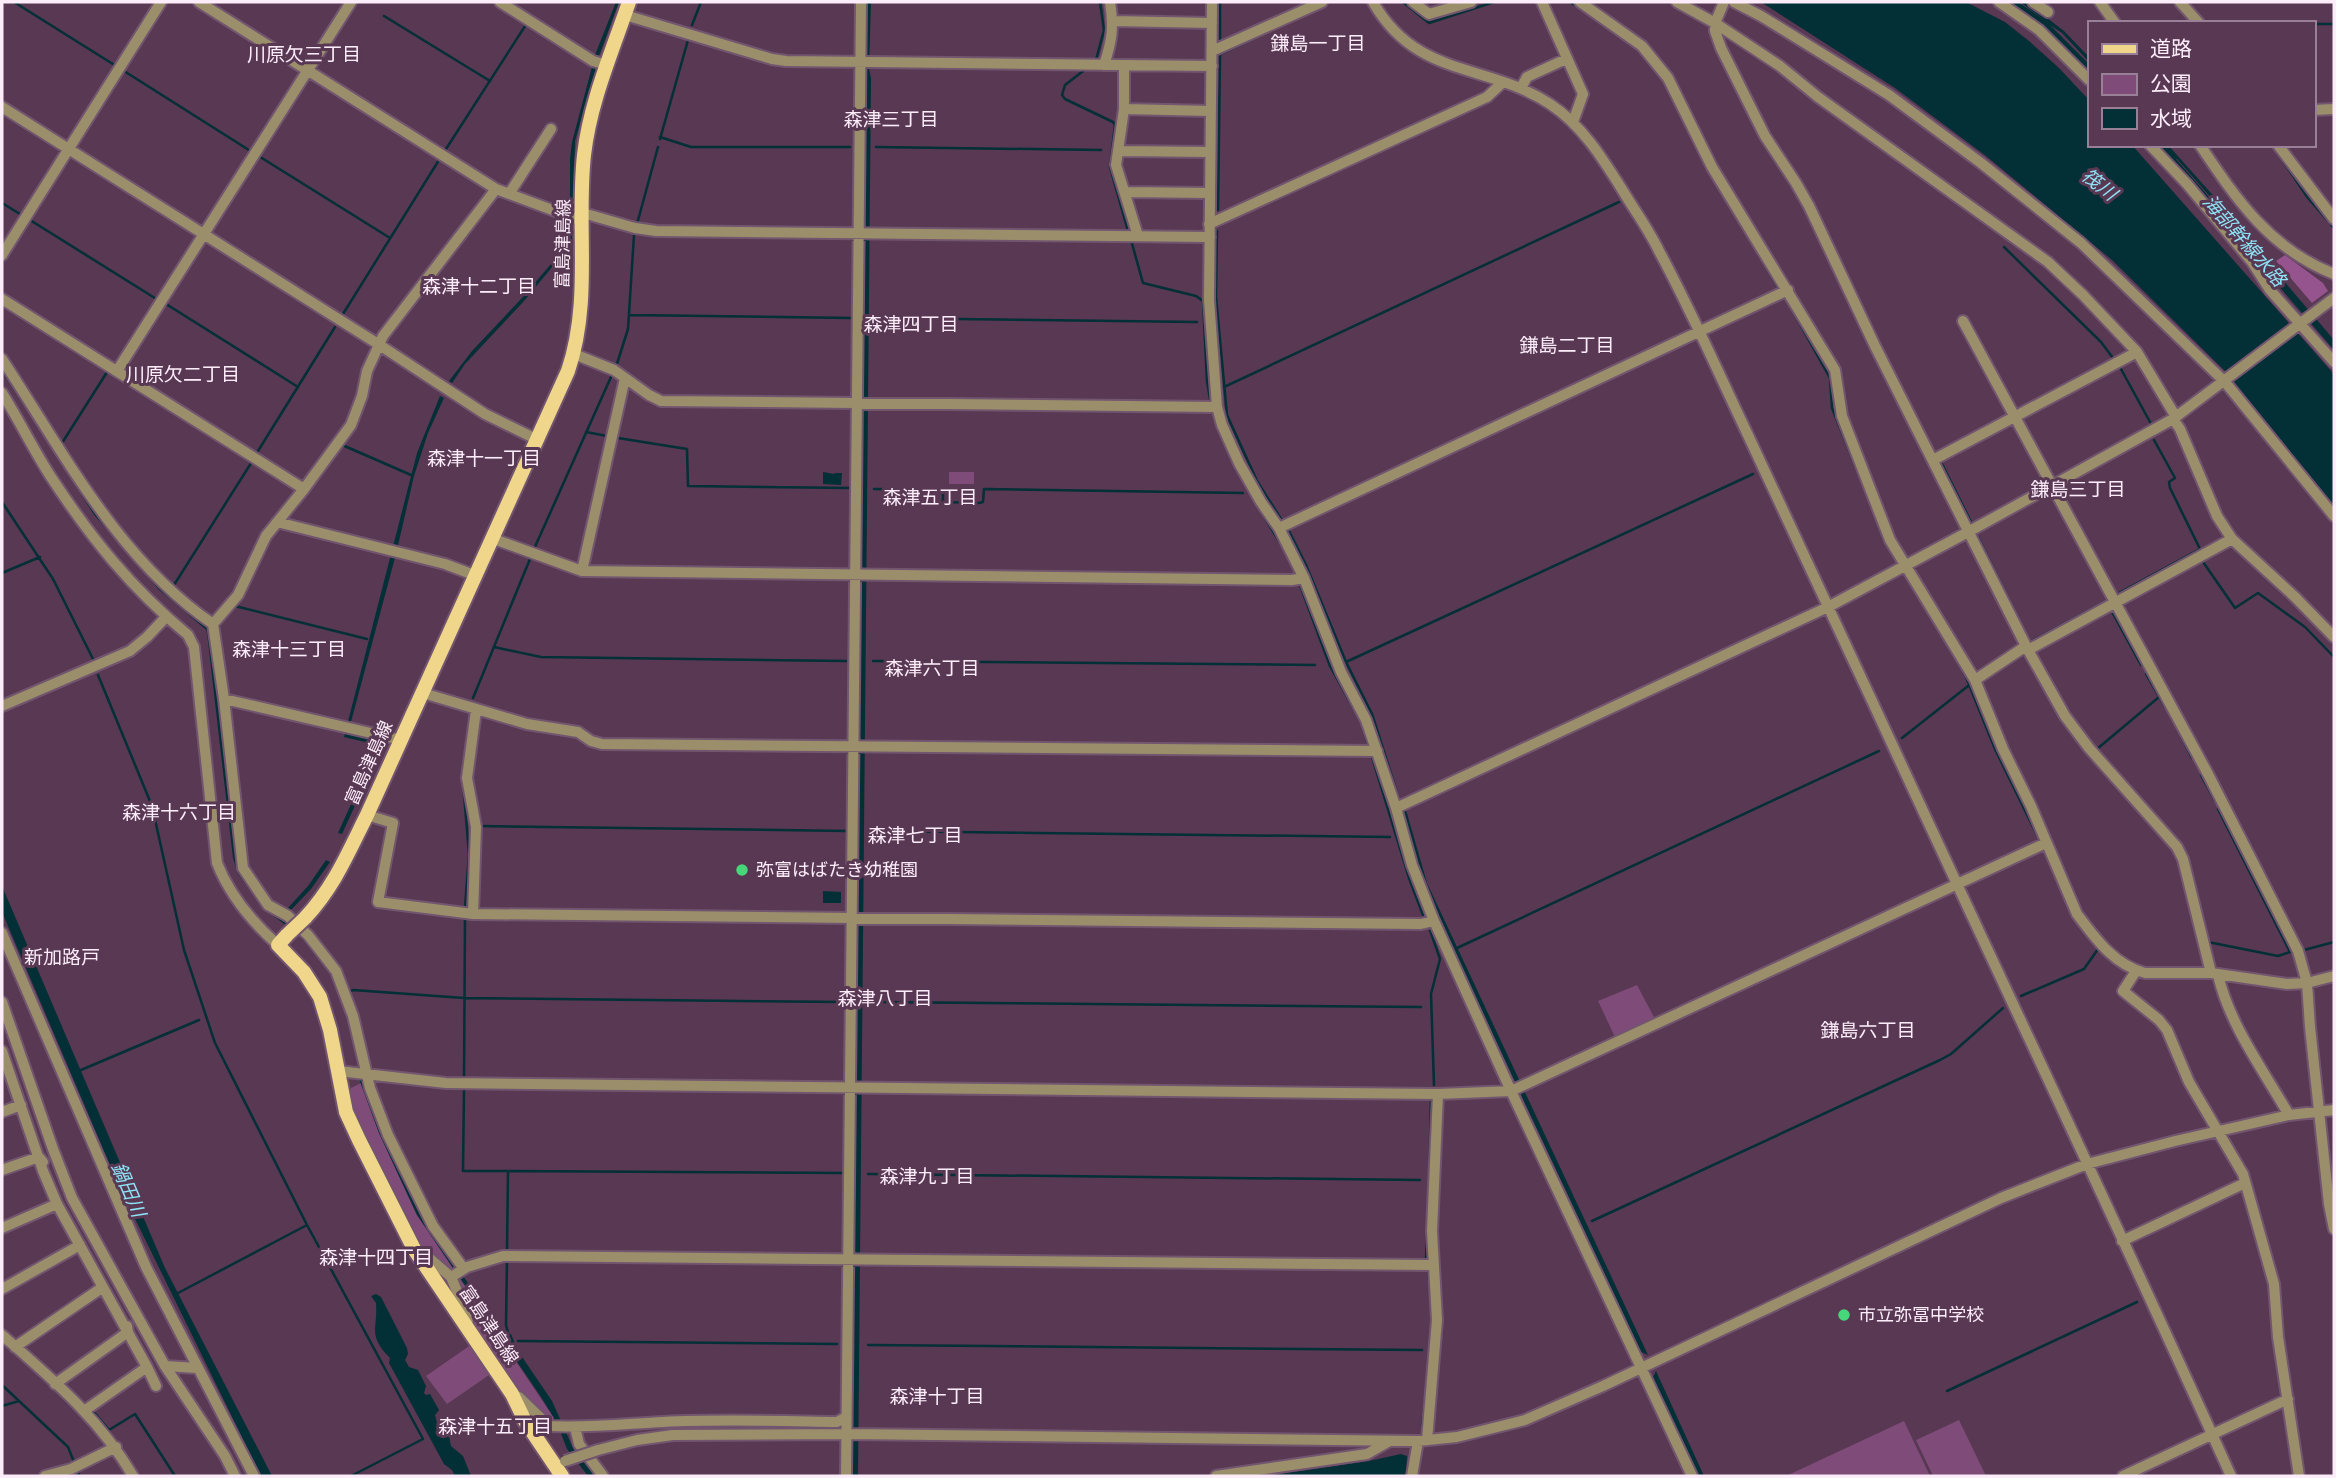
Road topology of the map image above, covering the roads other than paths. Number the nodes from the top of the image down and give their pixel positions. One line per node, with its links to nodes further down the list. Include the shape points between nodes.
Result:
1 (161, 2): 49 (street)
2 (199, 2): 35 (street)
3 (351, 2): 35 (street)
4 (500, 2): 31 (street, via 593,61)
5 (861, 2): 30 (street)
6 (1110, 2): 23 (street)
7 (1212, 2): 26 (street)
8 (1322, 2): 28 (street)
9 (1373, 2): 37 (street, via 1384,21 1409,45 1453,67)
10 (1413, 2): 11 (street, via 1429,14)
11 (1471, 2)
12 (1542, 2): 29 (street)
13 (1580, 2): 65 (street, via 1642,46 1668,78 1712,167)
14 (1677, 2): 27 (street)
15 (1724, 2): 27 (street)
16 (1734, 2): 78 (street, via 1889,95 1981,163 2081,243)
17 (1999, 2): 36 (street, via 2039,30)
18 (2033, 2): 22 (street)
19 (2180, 2): 25 (street)
20 (2102, 3): 24 (street)
21 (627, 8): 30 (street, via 772,60); 31 (main road, 富島津島線)
22 (2048, 12)
23 (1113, 21): 26 (street); 32 (street)
24 (2114, 21)
25 (2197, 21)
26 (1212, 23): 28 (street)
27 (1715, 23): 72 (street, via 2024,242); 85 (street, via 1721,48 1809,206)
28 (1212, 51): 34 (street)
29 (1566, 59): 38 (street, via 1527,77); 44 (street, via 1583,94)
30 (865, 64): 32 (street); 59 (street)
31 (607, 65): 56 (main road, 富島津島線, via 589,124)
32 (1104, 65): 33 (street)
33 (1124, 66): 34 (street); 40 (street)
34 (1212, 66): 43 (street)
35 (308, 71): 52 (street); 60 (street)
36 (2088, 79)
37 (1503, 82): 38 (street); 58 (street, via 1487,97)
38 (1521, 88): 44 (street)
39 (2, 107): 49 (street)
40 (1124, 109): 43 (street); 50 (street)
41 (2334, 109): 42 (street)
42 (2315, 110)
43 (1211, 111): 51 (street)
44 (1573, 122): 70 (street, via 1658,248)
45 (551, 129): 55 (street)
46 (2152, 147): 69 (street, via 2188,184 2270,290)
47 (2201, 147): 64 (street, via 2237,201 2259,224 2283,246)
48 (2280, 147): 57 (street)
49 (68, 149): 60 (street); 63 (street)
50 (1119, 151): 51 (street); 53 (street, via 1116,165)
51 (1210, 152): 54 (street)
52 (496, 189): 55 (street); 71 (street)
53 (1125, 191): 54 (street); 61 (street)
54 (1210, 193): 58 (street)
55 (509, 194): 56 (street)
56 (582, 217): 59 (street, via 656,231); 73 (main road, 富島津島線, via 581,311)
57 (2334, 219)
58 (1209, 225): 62 (street)
59 (863, 232): 61 (street); 80 (street)
60 (204, 234): 71 (street); 76 (street)
61 (1138, 236): 62 (street)
62 (1210, 237): 81 (street, via 1209,300)
63 (2, 255)
64 (2334, 274)
65 (1788, 290): 70 (street); 94 (street, via 1835,370 1842,416 1890,540)
66 (2334, 298): 69 (street)
67 (2, 299): 76 (street)
68 (1963, 321): 82 (street)
69 (2302, 321): 75 (street); 78 (street)
70 (1700, 333): 90 (street); 100 (street)
71 (378, 344): 84 (street, via 485,414); 87 (street, via 351,425)
72 (2137, 352): 82 (street); 83 (street)
73 (574, 354): 77 (street); 84 (main road, 富島津島線)
74 (2, 359): 102 (street, via 103,515 166,586)
75 (2334, 362)
76 (117, 371): 87 (street)
77 (625, 378): 80 (street, via 661,401); 95 (street)
78 (2225, 382): 83 (street); 88 (street)
79 (2, 393): 101 (street, via 97,544)
80 (861, 403): 81 (street); 96 (street)
81 (1217, 407): 90 (street, via 1239,463)
82 (2015, 416): 85 (street); 86 (street)
83 (2175, 418): 86 (street); 93 (street)
84 (536, 439): 92 (main road, 富島津島線)
85 (1933, 460): 91 (street)
86 (2053, 485): 91 (street); 99 (street)
87 (304, 489): 89 (street)
88 (2334, 516)
89 (277, 522): 97 (street); 102 (street, via 238,595)
90 (1279, 528): 98 (street)
91 (1968, 531): 94 (street); 104 (street)
92 (491, 538): 95 (street); 97 (main road, 富島津島線)
93 (2231, 539): 99 (street); 103 (street)
94 (1905, 564): 100 (street); 105 (street)
95 (582, 571): 96 (street)
96 (854, 573): 98 (street); 111 (street)
97 (474, 575): 106 (main road, 富島津島線)
98 (1304, 578): 112 (street)
99 (2115, 601): 104 (street); 125 (street, via 2298,951)
100 (1828, 607): 113 (street); 116 (street)
101 (166, 617): 108 (street, via 130,651); 121 (street, via 188,635 194,647 217,863 230,891 257,927)
102 (213, 624): 107 (street)
103 (2334, 637)
104 (2027, 648): 105 (street); 123 (street, via 2073,727 2177,848)
105 (1975, 680): 115 (street)
106 (423, 693): 109 (street); 110 (main road, 富島津島線)
107 (224, 699): 110 (street); 129 (street, via 243,868 268,905 282,911 308,935 336,971 349,1004)
108 (2, 706)
109 (476, 710): 111 (street, via 578,732 602,744); 117 (street, via 467,778 476,827)
110 (401, 740): 114 (main road, 富島津島線)
111 (858, 747): 112 (street); 118 (street)
112 (1377, 751): 113 (street)
113 (1396, 808): 119 (street)
114 (367, 815): 117 (street, via 393,822 378,902); 121 (main road, 富島津島線, bridge, via 323,899)
115 (2046, 843): 116 (street); 122 (street, via 2077,914 2108,952)
116 (1956, 884): 131 (street); 140 (street)
117 (473, 914): 118 (street)
118 (856, 916): 119 (street); 130 (street)
119 (1434, 921): 131 (street)
120 (2, 933): 165 (street, via 146,1267)
121 (283, 940): 128 (main road, 富島津島線, via 320,997)
122 (2136, 971): 123 (street); 138 (street, via 2123,991 2167,1030)
123 (2215, 974): 125 (street); 137 (street, via 2232,1015)
124 (2334, 976): 125 (street)
125 (2307, 983): 135 (street)
126 (2, 1002): 143 (street)
127 (2, 1053): 133 (street)
128 (338, 1071): 129 (street); 150 (main road, 富島津島線, via 346,1112)
129 (363, 1074): 130 (street, via 446,1083); 153 (street, via 407,1177)
130 (851, 1088): 132 (street); 151 (street)
131 (1511, 1091): 132 (street); 164 (street)
132 (1438, 1094): 152 (street)
133 (21, 1105): 136 (street); 139 (street)
134 (2334, 1110): 135 (street)
135 (2319, 1111): 137 (street); 144 (street)
136 (2, 1112)
137 (2289, 1115): 138 (street)
138 (2217, 1131): 140 (street); 142 (street, via 2239,1164)
139 (39, 1157): 141 (street); 143 (street, via 60,1192); 145 (street)
140 (2087, 1164): 148 (street); 164 (street, via 2001,1198)
141 (2, 1170)
142 (2245, 1183): 148 (street); 169 (street, via 2274,1284)
143 (72, 1198): 154 (street)
144 (2332, 1204): 147 (street)
145 (57, 1205): 146 (street); 149 (street)
146 (2, 1228)
147 (2334, 1229)
148 (2122, 1241): 174 (street)
149 (80, 1245): 155 (street); 156 (street)
150 (414, 1248): 153 (street); 157 (main road, 富島津島線)
151 (854, 1259): 152 (street); 153 (street, via 503,1256); 171 (street)
152 (1432, 1265): 176 (street, via 1437,1320)
153 (458, 1273): 157 (street)
154 (116, 1279): 158 (street, via 114,1293); 162 (street)
155 (103, 1287): 158 (street); 160 (street)
156 (2, 1289)
157 (467, 1328): 168 (main road, 富島津島線)
158 (128, 1332): 163 (street); 166 (street)
159 (2, 1335): 160 (street)
160 (13, 1345): 161 (street); 166 (street)
161 (2, 1354)
162 (165, 1366): 165 (street); 181 (street)
163 (147, 1367): 167 (street); 170 (street)
164 (1642, 1367): 176 (street, via 1525,1420 1457,1437); 187 (street)
165 (197, 1368): 182 (street)
166 (55, 1384): 170 (street)
167 (156, 1387)
168 (512, 1394): 172 (street, via 543,1422); 178 (main road, 富島津島線)
169 (2288, 1399): 174 (street); 190 (street)
170 (84, 1411): 177 (street)
171 (846, 1418): 172 (street, via 837,1422); 173 (street)
172 (565, 1427): 183 (street)
173 (852, 1434): 175 (street); 178 (street, bridge, via 673,1435 597,1450); 184 (street)
174 (2212, 1435): 188 (street); 189 (street)
175 (1391, 1440): 176 (street); 185 (street, via 1367,1454)
176 (1422, 1440): 186 (street)
177 (116, 1447): 179 (street); 180 (street)
178 (560, 1468)
179 (45, 1476)
180 (132, 1476)
181 (235, 1476)
182 (254, 1476)
183 (603, 1476)
184 (846, 1476)
185 (1216, 1476)
186 (1412, 1476)
187 (1692, 1476)
188 (2123, 1476)
189 (2231, 1476)
190 (2300, 1476)

